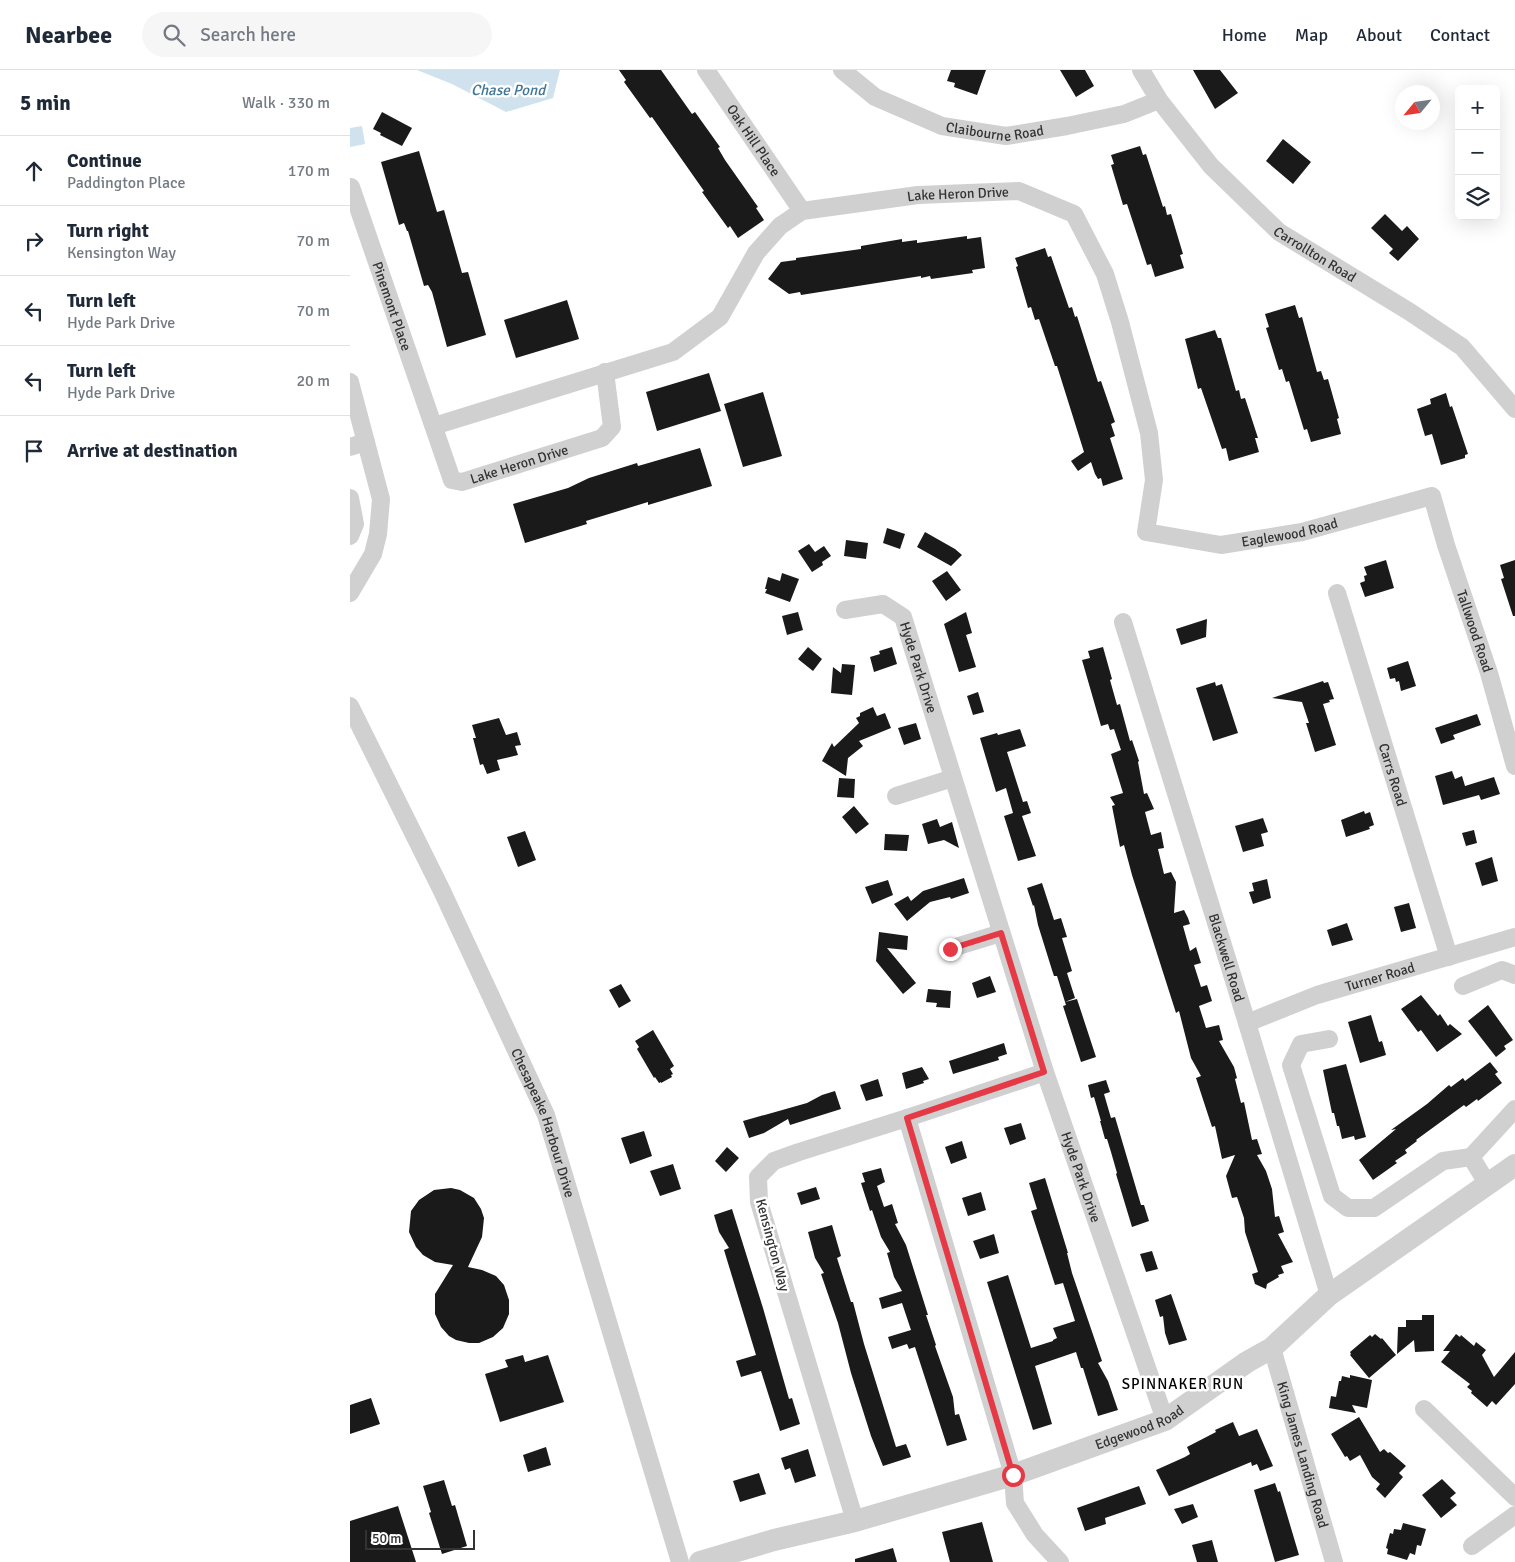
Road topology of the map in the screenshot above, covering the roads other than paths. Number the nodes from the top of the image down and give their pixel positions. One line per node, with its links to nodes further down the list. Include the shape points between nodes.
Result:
1 (706, 70): 6 (street, Oak Hill Place)
2 (842, 70): 4 (street, Claibourne Road, via 875,97 942,126 1006,136 1124,114)
3 (1142, 70): 4 (street, Carrollton Road)
4 (1159, 100): 9 (street, Carrollton Road, via 1211,166 1279,232 1462,347)
5 (351, 187): 10 (street, Pinemont Place)
6 (802, 211): 7 (street, Lake Heron Drive, via 780,226 756,253 720,317 673,352); 14 (street, Lake Heron Drive, via 918,195 1019,190 1074,214 1105,274 1149,433 1154,480)
7 (605, 372): 10 (street, Lake Heron Drive); 10 (street, Lake Heron Drive, via 612,427 602,438 593,441 462,482 452,480)
8 (350, 382): 11 (street)
9 (1515, 410)
10 (434, 426)
11 (358, 444): 16 (street, via 381,499 373,554)
12 (1432, 496): 14 (street, Eaglewood Road, via 1302,532 1221,545); 21 (street, Tallwood Road)
13 (350, 498): 15 (street, via 355,524)
14 (1146, 532)
15 (350, 536)
16 (350, 593)
17 (1337, 593): 27 (street, Carrs Road)
18 (845, 610): 22 (street, Hyde Park Drive, via 883,604 903,617)
19 (1123, 622): 30 (street, Blackwell Road)
20 (350, 706): 47 (street, Chesapeake Harbour Drive, via 442,891 546,1115)
21 (1515, 766)
22 (953, 778): 23 (street); 24 (street, Hyde Park Drive)
23 (896, 796)
24 (1001, 933): 26 (street); 32 (street, Hyde Park Drive)
25 (1515, 937): 27 (street, Turner Road)
26 (950, 949)
27 (1449, 957): 30 (street, Turner Road, via 1317,995)
28 (1515, 975): 29 (street, via 1502,970)
29 (1463, 986)
30 (1248, 1023): 38 (street, Blackwell Road)
31 (1329, 1039): 35 (street, via 1302,1044 1291,1065 1332,1196 1348,1208 1374,1208 1443,1161)
32 (1044, 1072): 34 (street, Kensington Way); 41 (street, Hyde Park Drive)
33 (1515, 1109): 35 (street)
34 (907, 1118): 42 (street); 45 (street, Kensington Way, via 774,1161 758,1177 759,1202)
35 (1471, 1157): 37 (street)
36 (1515, 1164): 37 (street, Edgewood Road)
37 (1487, 1183): 38 (street, Edgewood Road)
38 (1329, 1295): 39 (street, Edgewood Road)
39 (1272, 1348): 41 (street, Edgewood Road); 50 (street, King James Landing Road)
40 (1424, 1409): 43 (street)
41 (1165, 1420): 42 (street, Edgewood Road)
42 (1013, 1475): 45 (street, Edgewood Road); 49 (street, via 1015,1503 1035,1535)
43 (1515, 1497)
44 (1515, 1514): 46 (street)
45 (855, 1521): 48 (street, Edgewood Road)
46 (1472, 1546)
47 (680, 1562)
48 (700, 1562)
49 (1060, 1562)
50 (1334, 1562)

